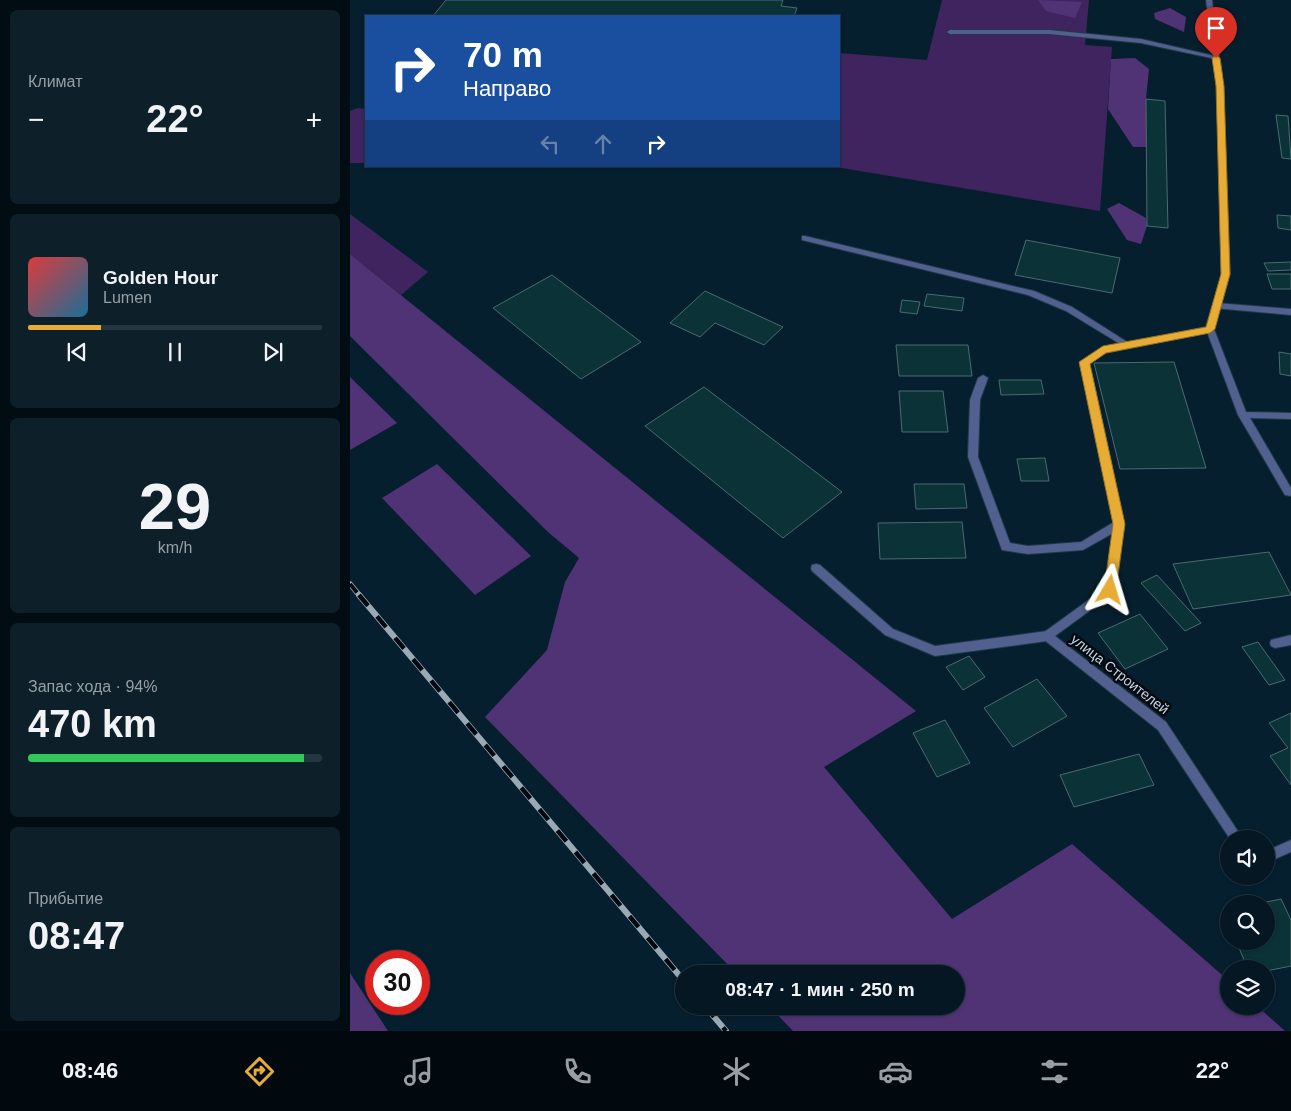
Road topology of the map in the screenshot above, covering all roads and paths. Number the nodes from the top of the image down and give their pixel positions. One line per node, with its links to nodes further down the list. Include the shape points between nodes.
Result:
1 (1210, 0): 3 (street)
2 (950, 32): 3 (street, via 1048,32 1141,41)
3 (1216, 58): 5 (street, via 1220,86 1226,274)
4 (805, 238): 8 (street, via 1031,293 1069,309)
5 (1217, 306): 6 (street); 7 (street)
6 (1291, 312)
7 (1210, 329): 8 (street); 10 (street)
8 (1128, 345): 13 (street, via 1103,350 1084,362)
9 (983, 378): 13 (street, via 975,400 973,457 1006,547 1028,550 1083,546)
10 (1243, 415): 11 (street); 12 (street, via 1288,492)
11 (1291, 416)
12 (1291, 492)
13 (1119, 524): 15 (street, via 1110,590)
14 (816, 568): 15 (street, via 889,632 935,651)
15 (1047, 636): 18 (street, улица Строителей, via 1162,726)
16 (1291, 640): 17 (street)
17 (1275, 643)
18 (1231, 830)
19 (1291, 846): 20 (street)
20 (1275, 853)

